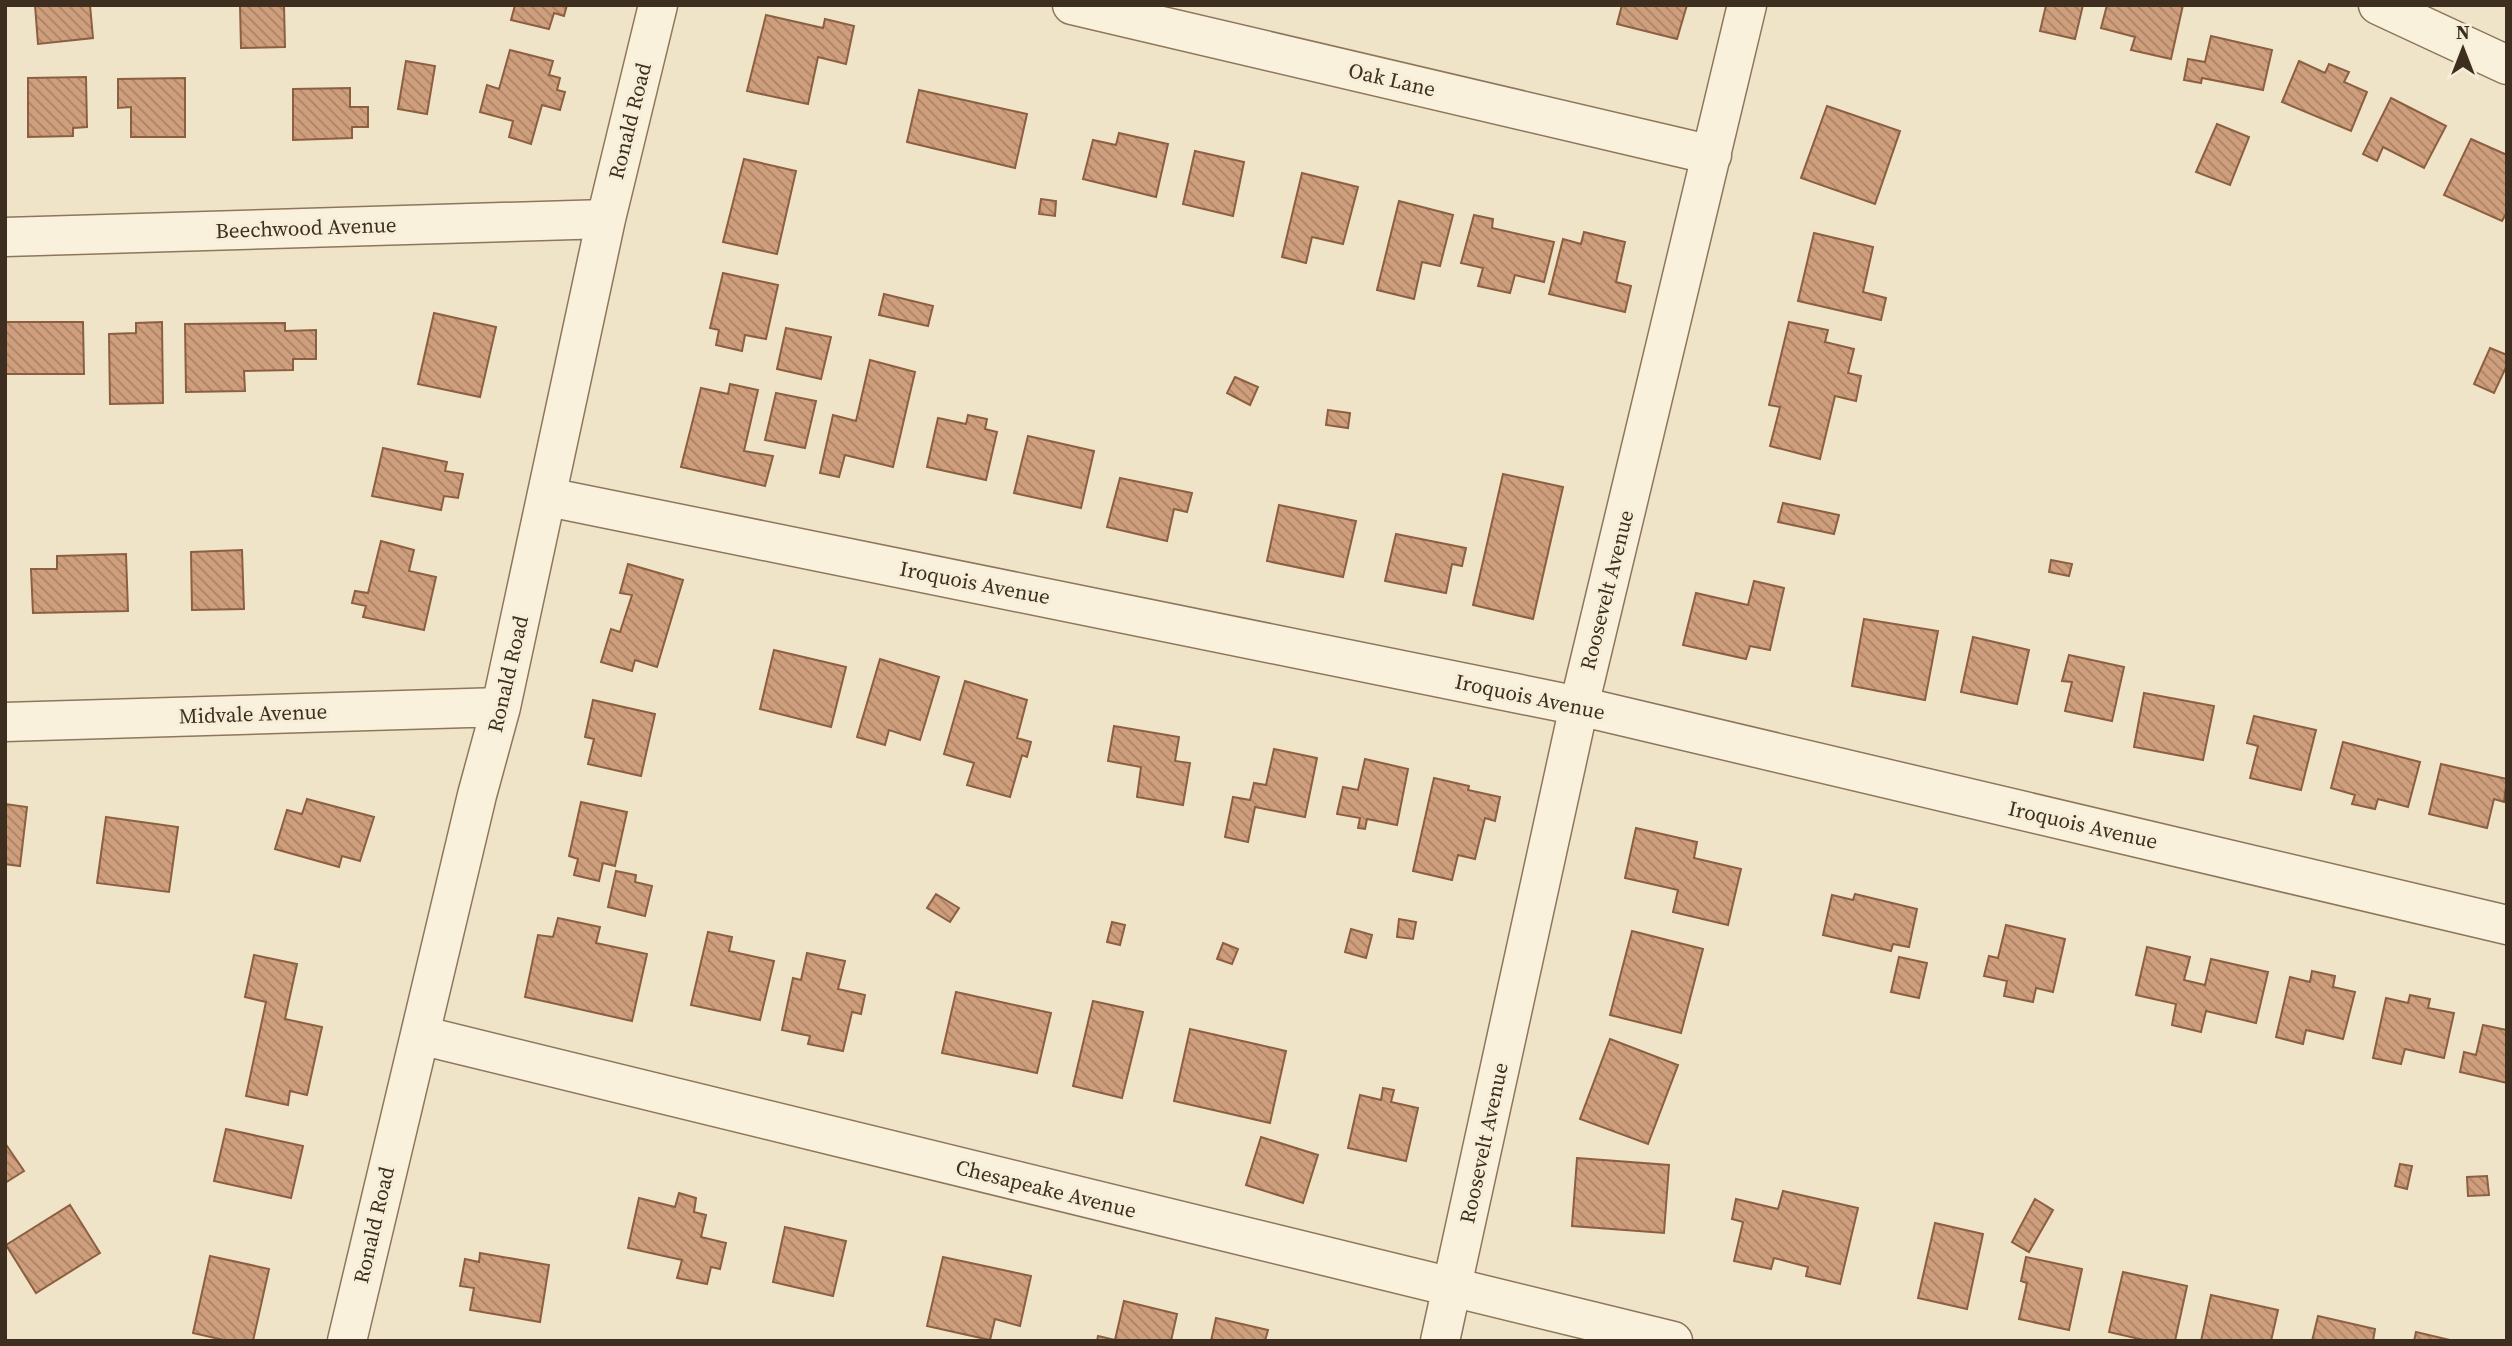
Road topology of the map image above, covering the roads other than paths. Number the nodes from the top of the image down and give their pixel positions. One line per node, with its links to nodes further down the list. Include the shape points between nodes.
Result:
1 (658, 5): 7 (street, Ronald Road)
2 (1072, 5): 6 (street, Oak Lane)
3 (1747, 5): 6 (street, Roosevelt Avenue)
4 (2378, 5): 5 (street)
5 (2507, 65)
6 (1712, 155): 10 (street, Roosevelt Avenue)
7 (606, 219): 8 (street, Beechwood Avenue); 9 (street, Ronald Road)
8 (5, 237)
9 (548, 497): 10 (street, Iroquois Avenue); 11 (street, Ronald Road)
10 (1579, 706): 13 (street, Iroquois Avenue); 15 (street, Roosevelt Avenue)
11 (501, 707): 12 (street, Midvale Avenue); 14 (street, Ronald Road)
12 (5, 722)
13 (2507, 925)
14 (420, 1035): 15 (street, Chesapeake Avenue); 16 (street, Ronald Road)
15 (1452, 1288): 17 (street, Roosevelt Avenue); 18 (street, Chesapeake Avenue)
16 (347, 1341)
17 (1440, 1341)
18 (1673, 1341)

